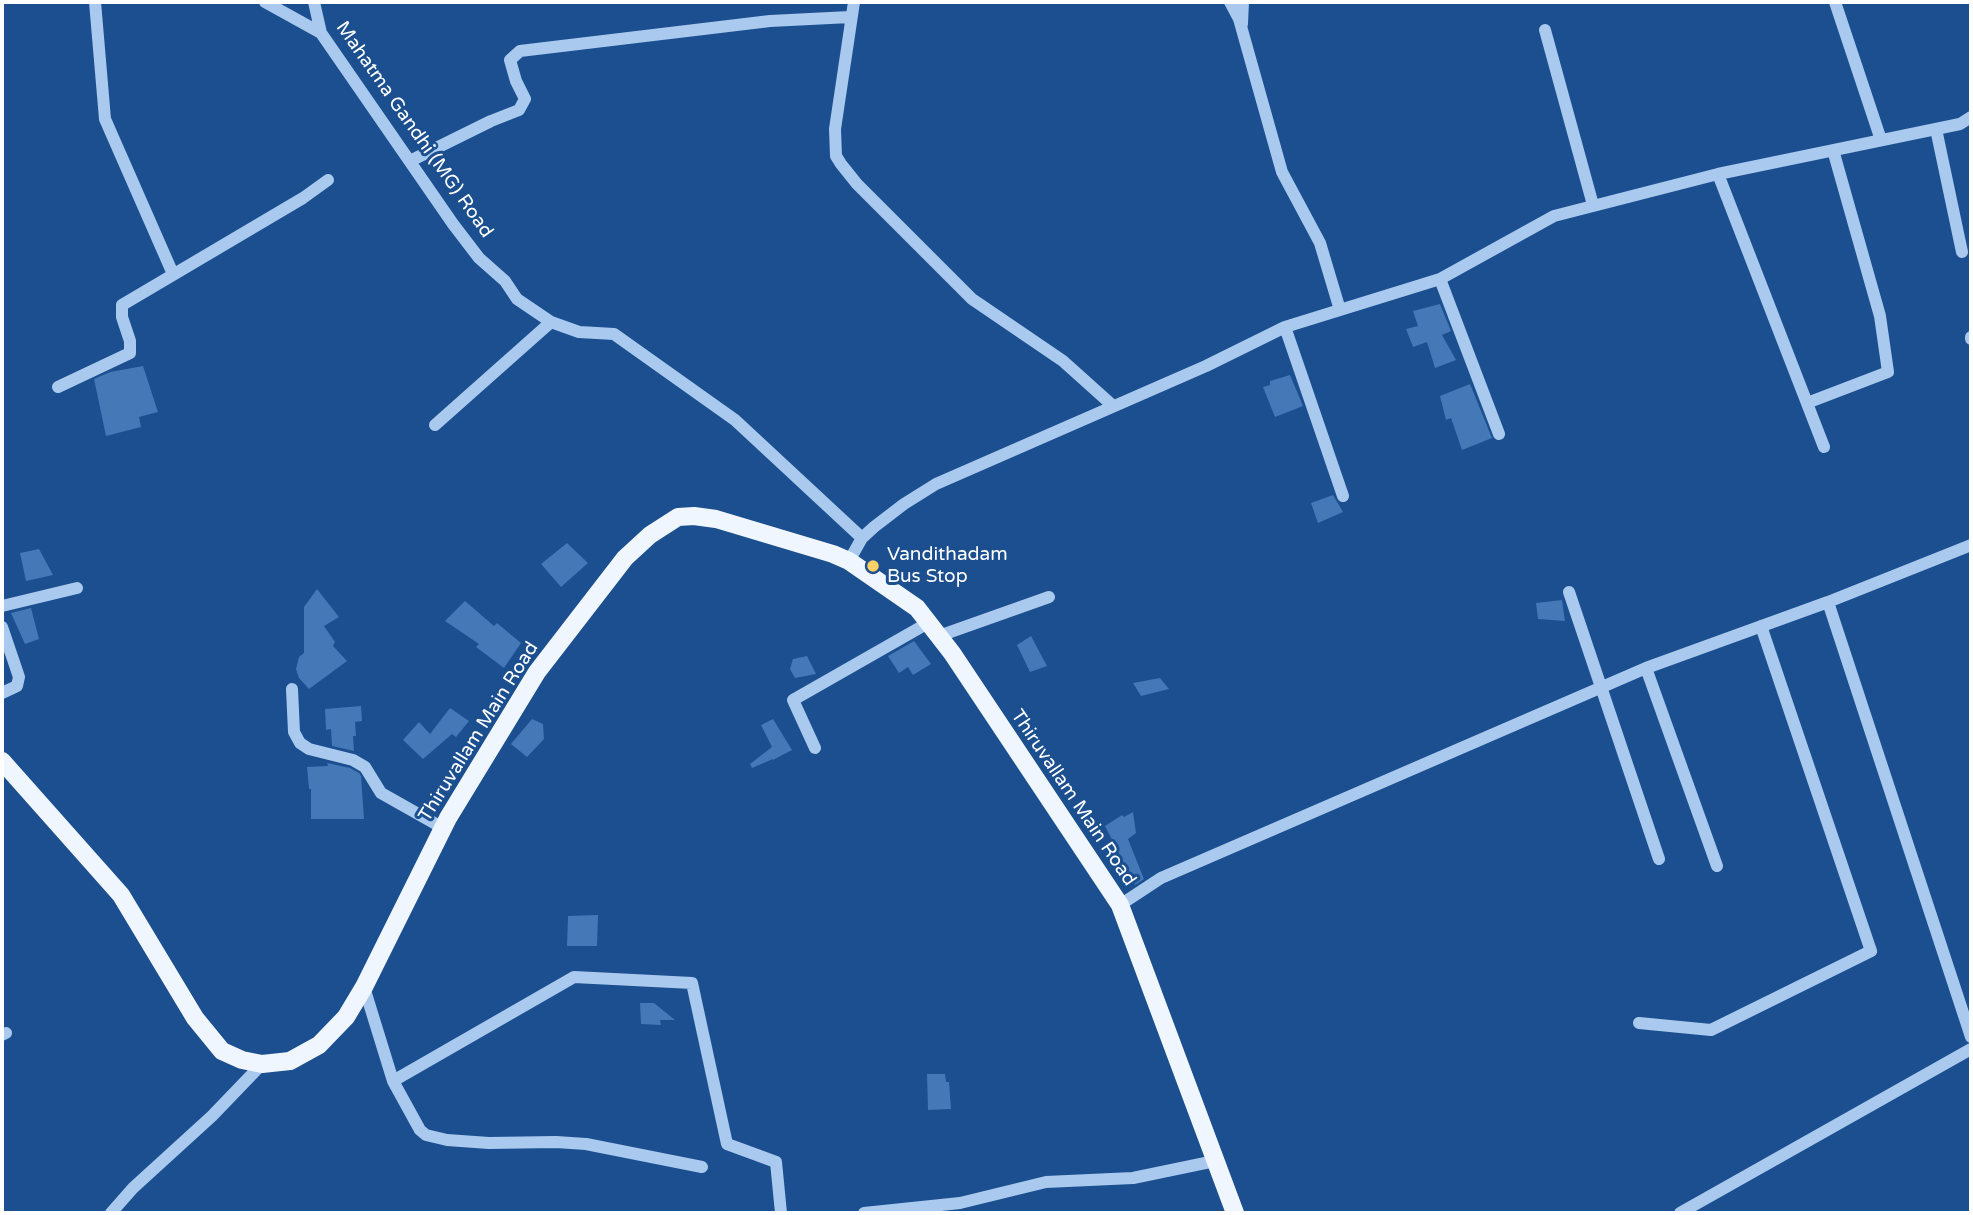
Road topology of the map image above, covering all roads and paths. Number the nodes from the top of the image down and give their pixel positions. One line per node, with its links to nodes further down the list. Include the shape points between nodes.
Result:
1 (95, 2): 21 (street, via 105,119)
2 (265, 2): 11 (street)
3 (314, 2): 11 (street, Mahatma Gandhi (MG) Road)
4 (854, 2): 8 (street)
5 (1230, 2): 9 (street)
6 (1243, 2): 9 (street)
7 (1835, 2): 14 (street)
8 (850, 18): 16 (street, via 769,22 520,51 510,60 525,99 519,110); 28 (street, via 835,129 836,156 841,164 972,299 1063,361)
9 (1242, 28): 23 (street, via 1282,172 1320,243)
10 (1545, 30): 19 (street)
11 (321, 33): 16 (street, Mahatma Gandhi (MG) Road)
12 (1971, 117): 13 (street)
13 (1936, 129): 14 (street); 20 (street)
14 (1881, 140): 15 (street)
15 (1833, 150): 17 (street); 27 (street, via 1880,316 1888,372)
16 (410, 161): 24 (street, Mahatma Gandhi (MG) Road, via 479,258 517,299)
17 (1718, 174): 19 (street); 27 (street)
18 (328, 180): 21 (street)
19 (1593, 205): 22 (street, via 1554,216)
20 (1962, 252)
21 (173, 274): 26 (street, via 122,305 130,353)
22 (1440, 279): 23 (street); 30 (street)
23 (1340, 310): 25 (street)
24 (551, 322): 29 (street); 33 (street, Mahatma Gandhi (MG) Road, via 579,332 614,334 735,420)
25 (1285, 327): 28 (street); 32 (street)
26 (58, 387)
27 (1807, 403): 31 (street)
28 (1112, 405): 33 (street, via 936,484)
29 (435, 425)
30 (1499, 433)
31 (1824, 447)
32 (1343, 496)
33 (862, 538): 35 (street)
34 (1971, 545): 39 (street)
35 (849, 561): 43 (main road, Thiruvallam Main Road, via 917,608); 50 (main road, Thiruvallam Main Road, via 716,519 678,517 664,525 625,558 537,672)
36 (77, 587): 40 (street)
37 (1569, 592): 45 (street)
38 (1049, 597): 43 (street)
39 (1828, 602): 41 (street); 55 (street)
40 (2, 606)
41 (1761, 626): 44 (street); 56 (street, via 1871,951 1711,1030)
42 (2, 627): 47 (street, via 19,680 17,687)
43 (933, 630): 48 (street, via 793,699); 53 (main road, Thiruvallam Main Road)
44 (1646, 668): 45 (street); 52 (street)
45 (1601, 688): 51 (street); 53 (street, via 1161,878)
46 (292, 689): 50 (street, via 294,732 300,743 365,767 381,793)
47 (2, 693)
48 (815, 748)
49 (2, 761): 59 (main road, Thiruvallam Main Road, via 121,895 195,1018 222,1051)
50 (443, 828): 54 (main road, Thiruvallam Main Road)
51 (1659, 859)
52 (1717, 866)
53 (1119, 905): 61 (main road, Thiruvallam Main Road)
54 (364, 987): 59 (main road, Thiruvallam Main Road, via 346,1017 318,1045 290,1061); 60 (street)
55 (1967, 1008): 57 (street)
56 (1639, 1023)
57 (1971, 1037)
58 (1971, 1049): 67 (street)
59 (262, 1063): 63 (street)
60 (393, 1081): 62 (street, via 420,1130 432,1138 586,1144); 64 (street, via 574,977 692,983 727,1144 776,1162)
61 (1215, 1161): 65 (street, via 1133,1178 1046,1182 960,1202); 66 (main road, Thiruvallam Main Road)
62 (702, 1167)
63 (111, 1213)
64 (781, 1213)
65 (864, 1213)
66 (1235, 1213)
67 (1680, 1213)

